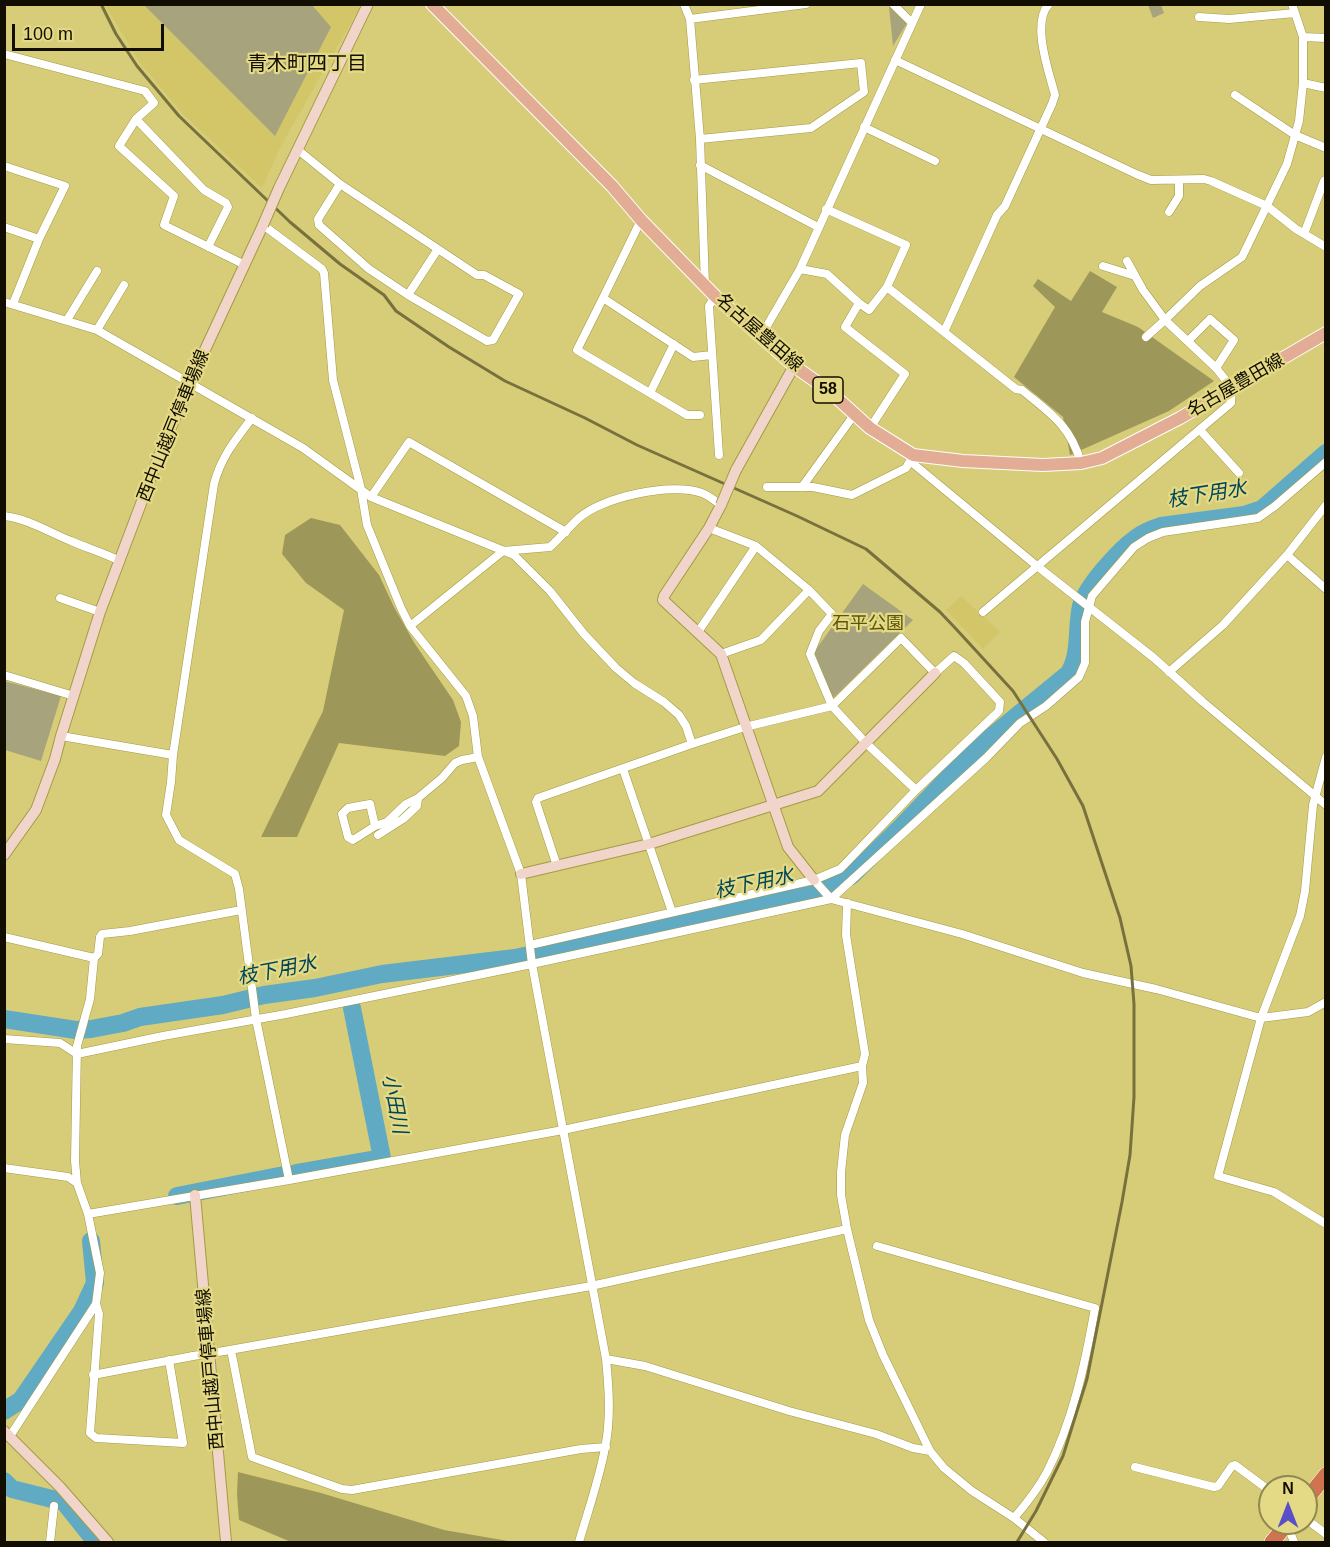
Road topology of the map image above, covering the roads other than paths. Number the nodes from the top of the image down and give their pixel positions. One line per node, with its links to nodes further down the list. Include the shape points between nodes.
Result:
1 (368, 4): 29 (main road, 西中山越戸停車場線)
2 (432, 4): 39 (main road, 名古屋豊田線 / 58)
3 (684, 4): 11 (street)
4 (806, 4): 11 (street)
5 (893, 4): 12 (street)
6 (921, 4): 12 (street)
7 (1049, 4): 25 (street, via 1044,10 1041,34 1055,95)
8 (1292, 4): 9 (street)
9 (1295, 14): 10 (street); 13 (street)
10 (1199, 17)
11 (690, 20): 17 (street)
12 (912, 23): 16 (street)
13 (1303, 37): 14 (street); 18 (street)
14 (1326, 38)
15 (4, 54): 23 (street, via 145,91 153,103)
16 (895, 60): 22 (street); 25 (street)
17 (694, 80): 20 (street, via 861,63); 27 (street)
18 (1303, 83): 19 (street); 26 (street)
19 (1326, 88)
20 (864, 92): 22 (street); 27 (street, via 812,128)
21 (1235, 95): 26 (street)
22 (876, 101): 24 (street)
23 (136, 119): 45 (street, via 204,190 226,203 228,207); 45 (street, via 119,147 174,196 164,225)
24 (864, 127): 30 (street); 37 (street)
25 (1040, 129): 33 (street, via 1151,180); 65 (street)
26 (1296, 135): 28 (street); 36 (street)
27 (700, 139): 31 (street)
28 (1326, 148)
29 (298, 150): 35 (street); 40 (main road, 西中山越戸停車場線, bridge)
30 (934, 161)
31 (700, 165): 42 (street); 55 (street)
32 (4, 166): 44 (street, via 65,186)
33 (1179, 180): 36 (street, via 1204,179); 38 (street, via 1179,196)
34 (1324, 181): 43 (street)
35 (340, 184): 47 (street); 57 (street, via 318,219 319,225 369,269)
36 (1267, 206): 43 (street); 63 (street, via 1242,257 1200,286)
37 (826, 209): 42 (street); 56 (street, via 906,245)
38 (1169, 212)
39 (641, 220): 55 (main road, 名古屋豊田線 / 58); 59 (street)
40 (263, 225): 49 (main road, 西中山越戸停車場線); 89 (street, via 324,273 333,380)
41 (4, 227): 44 (street)
42 (818, 227): 51 (street)
43 (1304, 234): 46 (street)
44 (39, 239): 60 (street)
45 (208, 247): 49 (street)
46 (1326, 247)
47 (438, 249): 57 (street); 57 (street, via 477,275 519,294 494,340 487,341)
48 (1127, 261): 53 (street)
49 (245, 265): 74 (main road, 西中山越戸停車場線)
50 (1103, 266): 53 (street)
51 (800, 269): 61 (street, via 827,274); 67 (street)
52 (97, 271): 62 (street)
53 (1135, 276): 63 (street)
54 (124, 285): 64 (street)
55 (705, 285): 58 (main road, 名古屋豊田線 / 58)
56 (888, 287): 61 (street, via 869,310); 65 (street)
57 (408, 296)
58 (715, 296): 67 (main road, 名古屋豊田線 / 58); 71 (street, via 709,306)
59 (603, 298): 70 (street); 76 (street, via 577,350)
60 (9, 303): 62 (street)
61 (859, 303): 80 (street, via 845,327 905,374)
62 (67, 320): 64 (street)
63 (1165, 321): 68 (street); 69 (street)
64 (97, 330): 74 (street)
65 (944, 332): 85 (street, via 1061,422)
66 (1326, 333): 75 (main road, 名古屋豊田線 / 58)
67 (761, 336): 72 (main road, 名古屋豊田線 / 58)
68 (1146, 337)
69 (1188, 341): 73 (street); 73 (street, via 1210,319 1233,340)
70 (674, 344): 71 (street, via 693,357); 76 (street)
71 (712, 356): 82 (street)
72 (794, 366): 78 (main road, 名古屋豊田線 / 58); 91 (main road, bridge)
73 (1216, 368): 75 (street)
74 (190, 382): 79 (street); 99 (main road, 西中山越戸停車場線)
75 (1232, 387): 81 (street, via 1231,403); 85 (main road, 名古屋豊田線 / 58, via 1127,447)
76 (650, 393): 77 (street, via 687,415)
77 (700, 415)
78 (854, 415): 80 (main road, 名古屋豊田線 / 58); 88 (street)
79 (252, 418): 89 (street); 119 (street, via 227,450 214,484)
80 (870, 428): 83 (main road, 名古屋豊田線 / 58)
81 (1200, 430): 86 (street); 100 (street)
82 (719, 455)
83 (912, 458): 85 (main road, 名古屋豊田線 / 58); 88 (street, via 906,468 852,495); 100 (street)
84 (1326, 462): 104 (street, via 1257,518 1163,532 1148,538 1124,557)
85 (1081, 464)
86 (1239, 473)
87 (767, 487): 88 (street)
88 (802, 488)
89 (361, 489): 90 (street); 107 (street, via 370,532)
90 (371, 497): 95 (street, via 409,442); 97 (street)
91 (721, 505): 94 (main road); 95 (street, via 702,493 657,489 600,506 579,517)
92 (1326, 505): 98 (street)
93 (4, 516): 99 (street, via 41,526)
94 (709, 528): 96 (street); 108 (main road, via 663,600)
95 (566, 532): 97 (street, via 550,547)
96 (756, 546): 102 (street); 108 (street)
97 (503, 551): 107 (street); 117 (street, via 514,555 550,591 616,668 679,715)
98 (1287, 555): 101 (street); 110 (street, via 1223,625)
99 (120, 561): 105 (main road, 西中山越戸停車場線)
100 (1037, 566): 104 (street); 106 (street)
101 (1326, 589)
102 (809, 590): 109 (street, via 762,640); 114 (street, via 832,614 819,631 810,654)
103 (60, 598): 105 (street)
104 (1088, 605): 110 (street); 135 (street, via 1085,663 1079,677 1020,723)
105 (100, 612): 113 (main road, 西中山越戸停車場線)
106 (983, 612)
107 (410, 626): 120 (street, via 466,696)
108 (698, 632): 109 (main road)
109 (721, 654): 115 (main road)
110 (1169, 672): 124 (street)
111 (935, 673): 114 (street, via 901,638); 118 (main road); 123 (street, via 954,656 1000,702 1000,709)
112 (4, 675): 113 (street)
113 (74, 696): 116 (main road, 西中山越戸停車場線)
114 (832, 706): 115 (street); 118 (street)
115 (745, 728): 117 (street); 127 (main road)
116 (61, 736): 119 (street); 131 (main road, 西中山越戸停車場線, via 36,810)
117 (692, 744): 122 (street)
118 (867, 744): 123 (street); 127 (main road, via 818,791)
119 (173, 755): 137 (street, via 166,816 179,840 235,874)
120 (478, 757): 125 (street, via 454,763); 133 (street)
121 (1326, 757): 124 (street)
122 (623, 769): 130 (street); 132 (street, via 535,800)
123 (916, 790): 134 (street, via 840,869)
124 (1315, 797): 126 (street); 144 (street, via 1300,916)
125 (418, 798): 128 (street, via 387,822); 129 (street, via 417,806 403,819)
126 (1326, 805)
127 (772, 807): 130 (main road); 134 (main road, via 788,847)
128 (375, 826): 128 (street, via 370,804 348,808 342,814 348,837 353,840)
129 (378, 835)
130 (649, 844): 132 (main road); 138 (street)
131 (4, 855)
132 (557, 866): 133 (main road)
133 (521, 874): 140 (street)
134 (814, 880): 135 (street); 138 (street)
135 (829, 898): 136 (street); 142 (street)
136 (848, 903): 144 (street, via 1083,973); 148 (street, via 846,935 865,1054)
137 (241, 910): 141 (street, via 102,934); 145 (street)
138 (672, 912): 140 (street)
139 (4, 937): 141 (street)
140 (530, 945): 142 (street)
141 (94, 958): 147 (street, via 90,999)
142 (532, 961): 145 (street); 149 (street)
143 (1326, 1002): 144 (street, via 1308,1012)
144 (1261, 1018): 155 (street, via 1218,1176 1275,1192)
145 (256, 1019): 147 (street); 151 (street)
146 (4, 1039): 147 (street, via 60,1043)
147 (77, 1054): 152 (street)
148 (862, 1066): 149 (street); 156 (street, via 863,1083 845,1135 841,1172)
149 (563, 1130): 151 (street); 158 (street)
150 (4, 1168): 152 (street, via 68,1177)
151 (290, 1180): 153 (street)
152 (77, 1183): 154 (street)
153 (195, 1195): 154 (street); 173 (main road, 西中山越戸停車場線)
154 (88, 1214): 159 (street, via 100,1273)
155 (1326, 1224)
156 (847, 1229): 158 (street); 166 (street, via 869,1320)
157 (877, 1246): 170 (street, via 1095,1308 1080,1384 1055,1453 1036,1491)
158 (591, 1286): 160 (street); 161 (street)
159 (96, 1304): 163 (street, via 99,1314); 164 (street)
160 (227, 1350): 162 (street, bridge); 165 (street, via 252,1457 342,1489)
161 (606, 1359): 165 (street); 166 (street, via 645,1366)
162 (169, 1360): 163 (street); 163 (street, via 183,1443 96,1438 90,1433)
163 (93, 1375)
164 (7, 1433): 172 (main road)
165 (606, 1447): 174 (street)
166 (930, 1451): 170 (street, via 972,1491)
167 (1135, 1467): 168 (street, via 1214,1487 1235,1465)
168 (1258, 1482)
169 (54, 1506): 171 (street)
170 (1014, 1518): 175 (street)
171 (50, 1542)
172 (108, 1542)
173 (226, 1542)
174 (579, 1542)
175 (1044, 1542)

